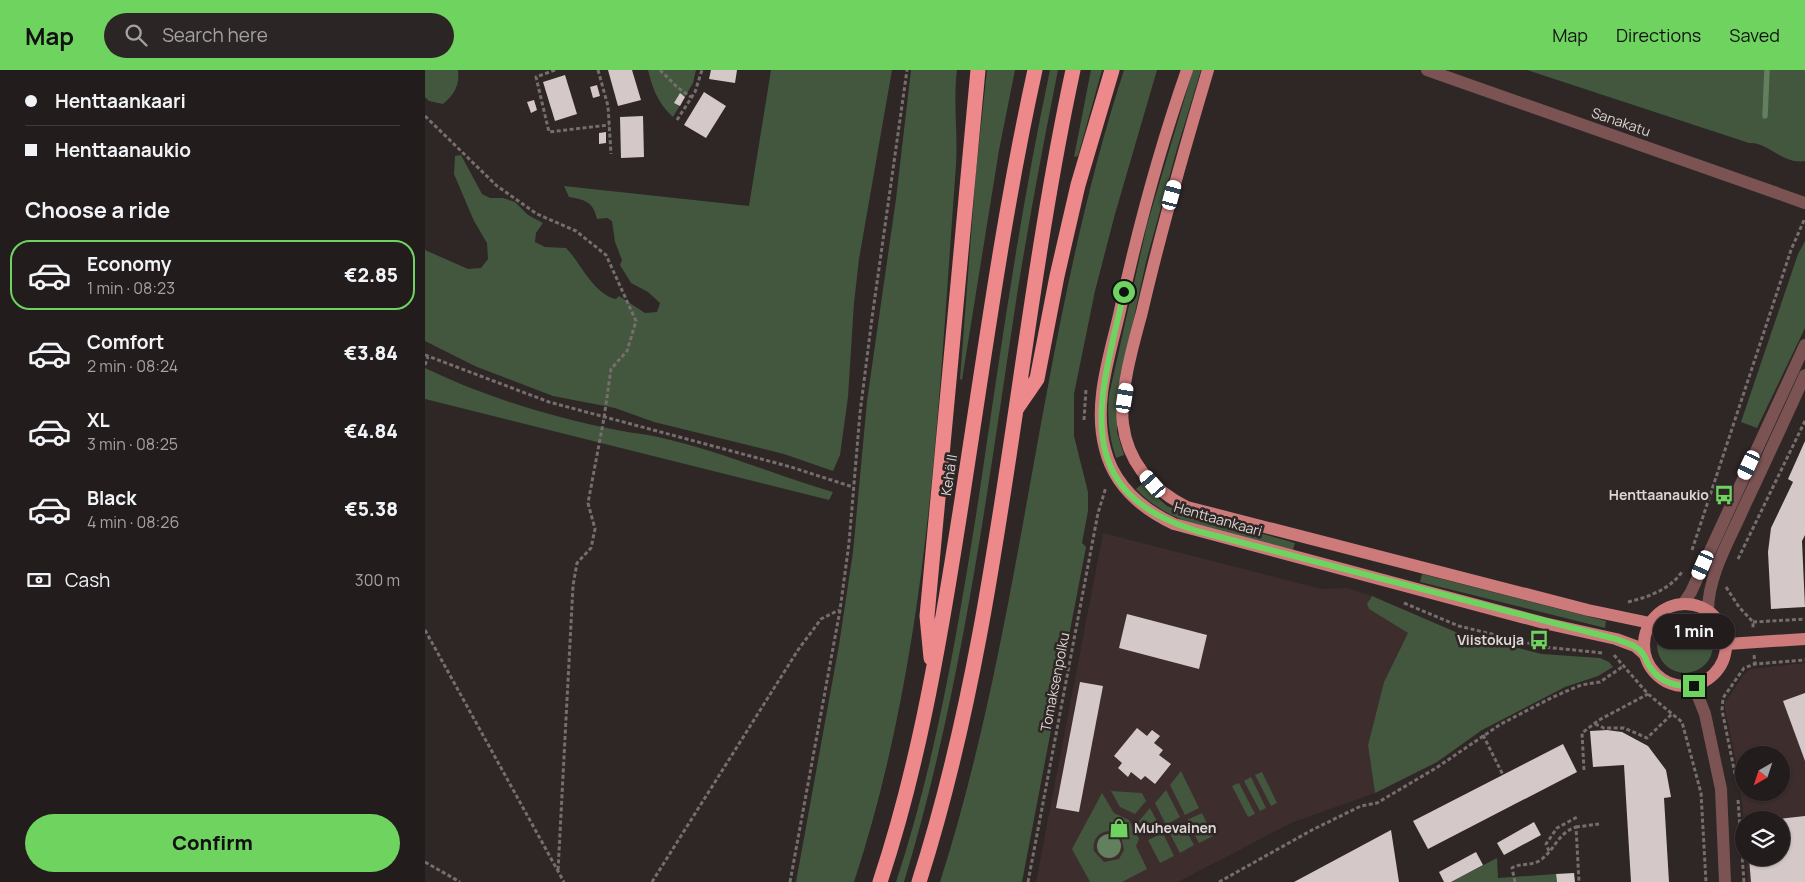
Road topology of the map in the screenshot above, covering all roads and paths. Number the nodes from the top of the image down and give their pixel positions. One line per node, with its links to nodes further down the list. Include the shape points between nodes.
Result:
1 (555, 70): 16 (path, via 536,77 549,132)
2 (598, 70): 16 (path, via 608,106)
3 (660, 70): 13 (path)
4 (702, 70): 13 (path)
5 (907, 70): 32 (path, via 871,327)
6 (978, 70): 57 (highway, via 927,616)
7 (1035, 70): 57 (highway, Kehä II, via 1004,229)
8 (1073, 70): 27 (highway, via 1043,225)
9 (1112, 70): 27 (highway, via 1078,185 1037,379)
10 (1187, 70): 53 (main road, Henttaankaari, via 1150,188 1103,387 1101,431 1105,451 1118,480 1148,510 1174,524 1616,639 1635,646)
11 (1208, 70): 46 (main road, Henttaankaari, via 1134,341 1123,424 1138,468 1169,498 1187,507)
12 (1427, 70): 18 (street, Sanakatu)
13 (691, 97): 15 (path)
14 (425, 116): 28 (path, via 497,186 537,214 575,231 606,256 636,321 627,351 611,369)
15 (677, 120)
16 (609, 125): 17 (path)
17 (611, 154)
18 (1805, 203)
19 (1805, 218): 20 (path)
20 (1801, 225): 21 (path); 36 (path, via 1685,568)
21 (1805, 228)
22 (1805, 345): 36 (street)
23 (427, 356): 24 (path); 28 (path, via 549,402)
24 (425, 365)
25 (1805, 375): 38 (street)
26 (1086, 388): 30 (path)
27 (1015, 412): 78 (highway, via 975,660 945,792)
28 (604, 418): 32 (path, via 791,467); 72 (path, via 588,503 595,529 591,548 577,563 573,586)
29 (1805, 422): 35 (path)
30 (1085, 423)
31 (1103, 481): 33 (path)
32 (853, 487): 42 (path)
33 (1106, 487): 34 (path); 79 (path, Tomaksenpolku, via 1098,513)
34 (1111, 494)
35 (1737, 562)
36 (1699, 574): 41 (street)
37 (1730, 579): 39 (path)
38 (1713, 580): 39 (path); 43 (street)
39 (1728, 588): 45 (path)
40 (1398, 600): 51 (path, via 1459,626 1544,647)
41 (1683, 604): 43 (main road, via 1696,605); 46 (main road, via 1670,606)
42 (840, 610): 75 (path, via 821,619 798,650); 76 (path)
43 (1708, 611): 50 (main road, via 1718,620)
44 (1805, 619): 45 (path)
45 (1753, 622): 49 (path)
46 (1649, 623): 53 (main road, via 1644,638)
47 (425, 630): 72 (path)
48 (1805, 639): 49 (main road)
49 (1753, 642): 50 (main road); 55 (path)
50 (1727, 644): 58 (main road, via 1715,674)
51 (1603, 653)
52 (1613, 654): 56 (path)
53 (1644, 654): 58 (main road, via 1662,681 1682,687)
54 (1805, 660): 55 (path)
55 (1755, 664): 65 (path, via 1744,668 1723,698 1722,710)
56 (1623, 667): 59 (path); 62 (path, via 1600,682 1581,685 1553,697)
57 (933, 679): 77 (highway, Kehä II)
58 (1694, 686): 84 (street, via 1705,714 1721,789)
59 (1648, 694): 60 (path); 61 (path)
60 (1673, 713): 61 (path, via 1647,738 1624,728 1604,728); 83 (path, via 1683,722 1701,793)
61 (1595, 724): 63 (path, via 1582,733)
62 (1483, 735): 64 (path); 80 (path, via 1377,803 1361,806 1312,830)
63 (1584, 770)
64 (1503, 775)
65 (1735, 776)
66 (1738, 801): 85 (path)
67 (1579, 816): 70 (path, via 1557,828 1546,844)
68 (1599, 824): 69 (path)
69 (1576, 827): 70 (path, via 1566,830); 82 (path)
70 (1549, 851): 81 (path, via 1540,860 1512,868)
71 (425, 862): 73 (path)
72 (558, 871): 74 (path)
73 (460, 882)
74 (564, 882)
75 (652, 882)
76 (791, 882)
77 (881, 882)
78 (919, 882)
79 (1028, 882)
80 (1219, 882)
81 (1515, 882)
82 (1579, 882)
83 (1706, 882)
84 (1725, 882)
85 (1744, 882)

